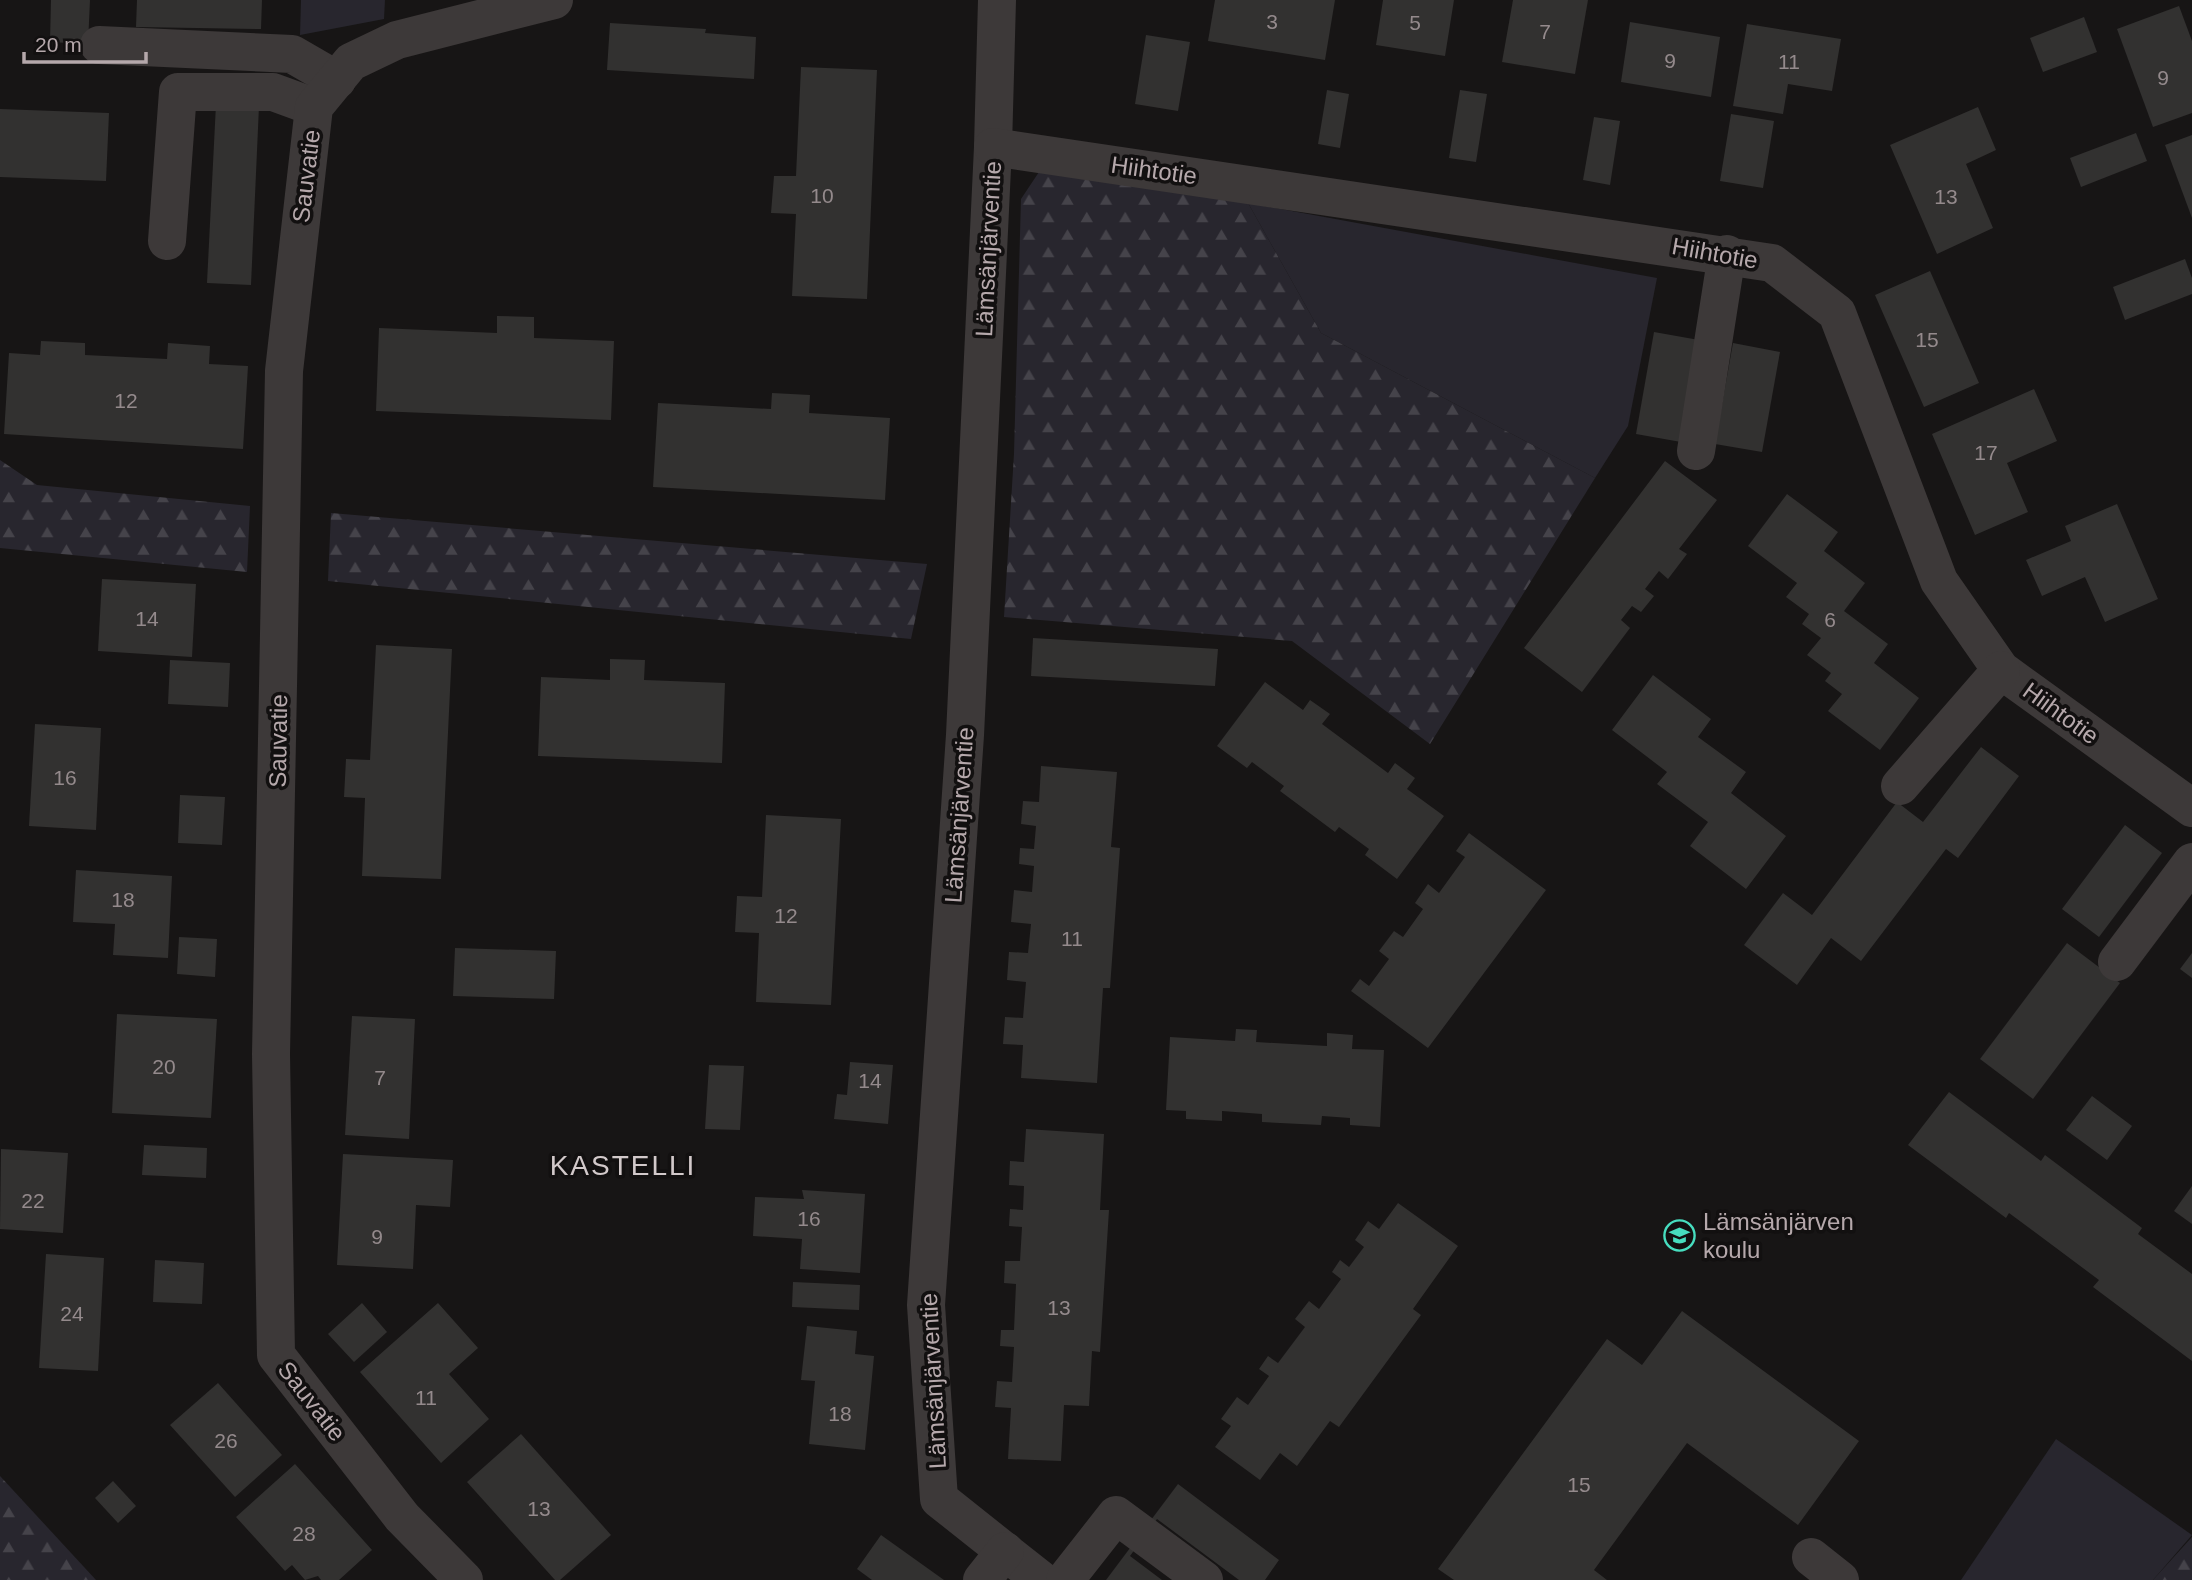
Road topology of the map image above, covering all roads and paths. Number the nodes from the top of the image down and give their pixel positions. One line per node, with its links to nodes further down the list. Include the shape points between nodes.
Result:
1 (554, 0): 4 (street, via 397,40 351,62)
2 (997, 0): 5 (street, Lämsänjärventie)
3 (99, 45): 4 (street, via 292,54)
4 (325, 94): 6 (street, via 178,92); 15 (street, Sauvatie, via 284,371 271,1054 276,1355 402,1517)
5 (993, 147): 7 (street, Hiihtotie); 14 (street, Lämsänjärventie, via 965,736 926,1305 939,1499)
6 (167, 241)
7 (1727, 254): 8 (street); 9 (street, Hiihtotie, via 1772,263 1837,313 1940,581)
8 (1696, 452)
9 (2001, 670): 10 (street); 11 (street, Hiihtotie)
10 (1900, 786)
11 (2192, 808)
12 (2192, 862): 13 (street)
13 (2117, 962)
14 (993, 1565): 16 (street, Lämsänjärventie)
15 (464, 1580)
16 (1041, 1580)
17 (1065, 1580): 18 (street, via 1116,1515)
18 (1204, 1580)

